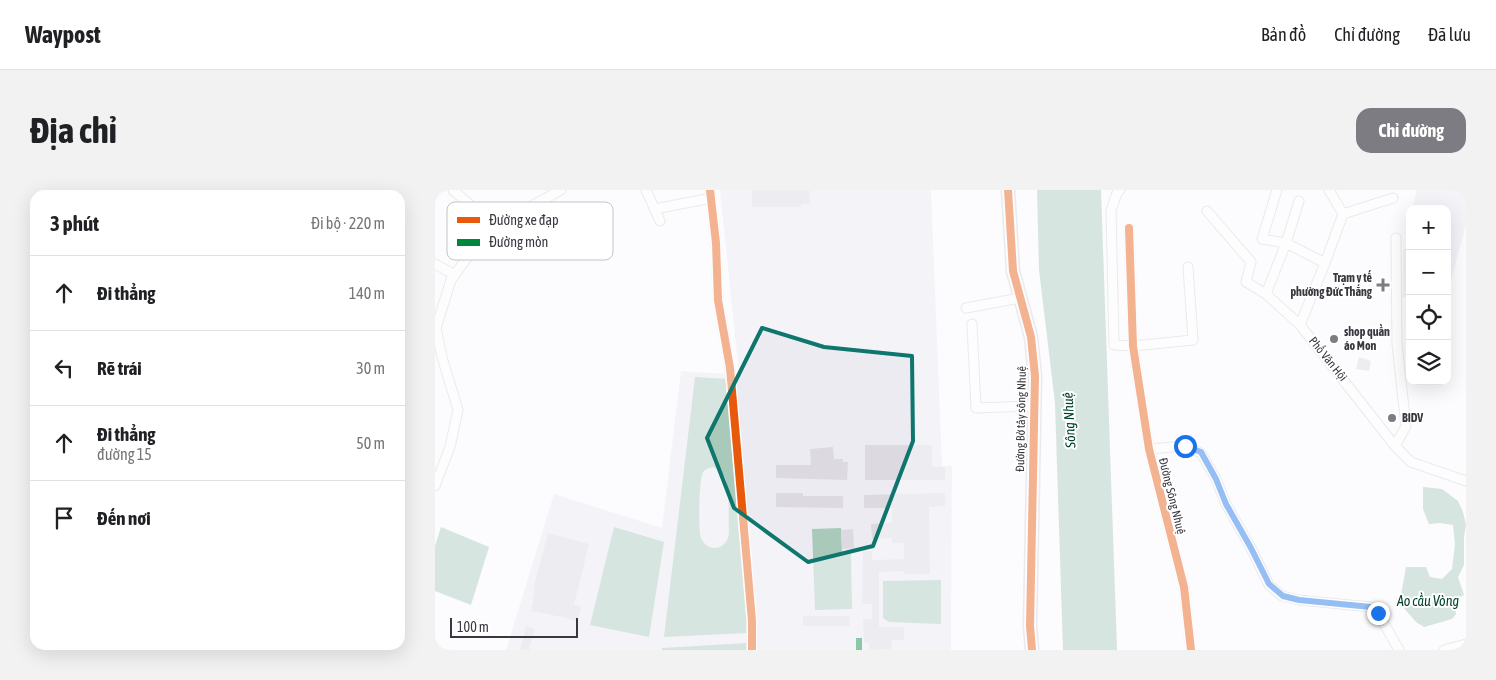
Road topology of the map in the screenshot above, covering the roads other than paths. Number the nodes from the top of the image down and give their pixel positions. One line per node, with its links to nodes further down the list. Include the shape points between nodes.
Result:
1 (453, 190): 11 (street)
2 (646, 190): 13 (street)
3 (1008, 190): 26 (street, Đường Bờ tây sông Nhuệ, via 1013,271)
4 (1120, 190): 31 (street, via 1111,210 1115,345)
5 (1277, 190): 19 (street, via 1262,239)
6 (1329, 190): 15 (street)
7 (558, 191): 12 (street)
8 (711, 194): 13 (street); 38 (street, via 718,300 731,368)
9 (1393, 198): 15 (street)
10 (1299, 201): 19 (street)
11 (467, 202)
12 (538, 202)
13 (655, 209): 16 (street)
14 (1207, 211): 25 (street, via 1251,262 1246,282)
15 (1343, 214): 21 (street, Phố Văn Hội)
16 (660, 221)
17 (1129, 228): 31 (street, Đường Sông Nhuệ)
18 (1396, 238): 33 (street, via 1397,344 1405,426)
19 (1287, 243): 21 (street); 25 (street)
20 (466, 260): 24 (street)
21 (1325, 263): 29 (street, Phố Văn Hội)
22 (435, 264): 24 (street)
23 (1188, 267): 31 (street, via 1193,340)
24 (455, 275): 30 (street)
25 (1266, 294): 29 (street)
26 (1020, 298): 27 (street); 32 (street, Đường Bờ tây sông Nhuệ, via 1031,337 1035,376)
27 (966, 308)
28 (972, 324): 32 (street, via 976,408)
29 (1300, 325): 33 (street, Phố Văn Hội)
30 (436, 328): 36 (street, via 459,410 450,447)
31 (1133, 346): 34 (street, Đường Sông Nhuệ)
32 (1033, 406): 39 (street, Đường Bờ tây sông Nhuệ)
33 (1395, 446): 35 (street, Phố Văn Hội, via 1411,462)
34 (1150, 453): 40 (street, Đường Sông Nhuệ, via 1184,588); 41 (street, via 1185,446 1201,452 1269,584 1283,596 1299,600 1371,607 1378,613)
35 (1466, 481)
36 (435, 486)
37 (1466, 644): 42 (street)
38 (752, 650)
39 (1031, 650)
40 (1191, 650)
41 (1399, 650)
42 (1447, 650)

